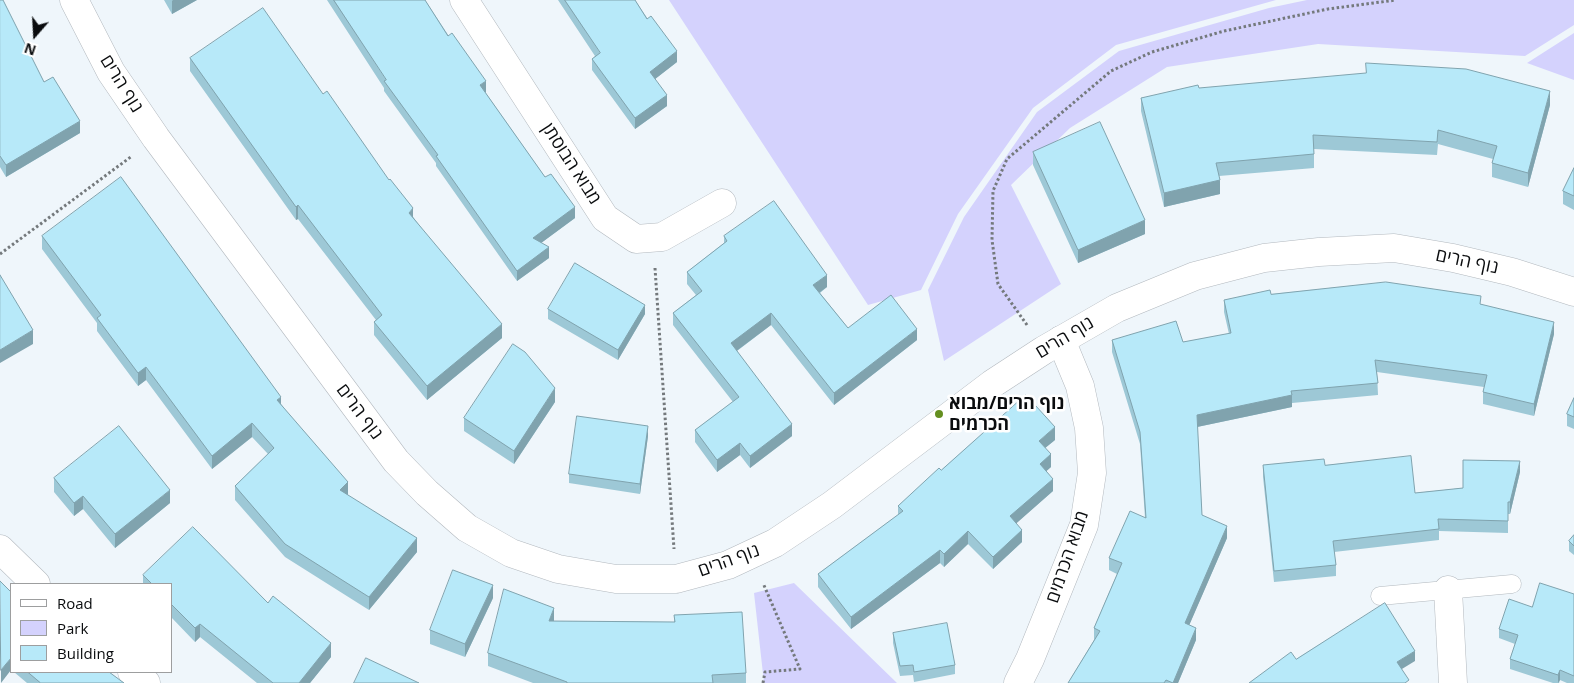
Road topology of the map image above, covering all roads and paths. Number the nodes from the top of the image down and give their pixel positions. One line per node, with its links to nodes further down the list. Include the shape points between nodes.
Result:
1 (74, 0): 4 (street, נוף הרים, via 111,72)
2 (464, 0): 6 (street, מבוא הבוסתן, via 605,218 636,239)
3 (1396, 0): 9 (path, via 1328,9 1224,31 1152,52 1111,71 1007,159 993,191 992,240 998,284)
4 (156, 138): 7 (path); 12 (street, נוף הרים, via 396,461 467,528 511,553 558,569 616,579)
5 (722, 203): 6 (street, מבוא הבוסתן, via 662,237)
6 (652, 237): 12 (path)
7 (0, 254)
8 (1574, 292): 9 (street, נוף הרים, via 1512,272 1394,248 1319,252 1264,258 1195,276 1117,308)
9 (1052, 345): 11 (street, נוף הרים, via 992,384 832,505 775,544); 20 (street, מבוא הכרמים, via 1080,386 1089,428 1092,473 1084,525)
10 (0, 549): 13 (street)
11 (752, 554): 12 (street, נוף הרים, via 728,565); 19 (path, via 800,669 765,672)
12 (676, 579)
13 (35, 583)
14 (1512, 584): 15 (lane)
15 (1448, 590): 16 (lane); 21 (street)
16 (1380, 596)
17 (133, 673): 18 (street)
18 (146, 683)
19 (763, 683)
20 (1018, 683)
21 (1453, 683)

